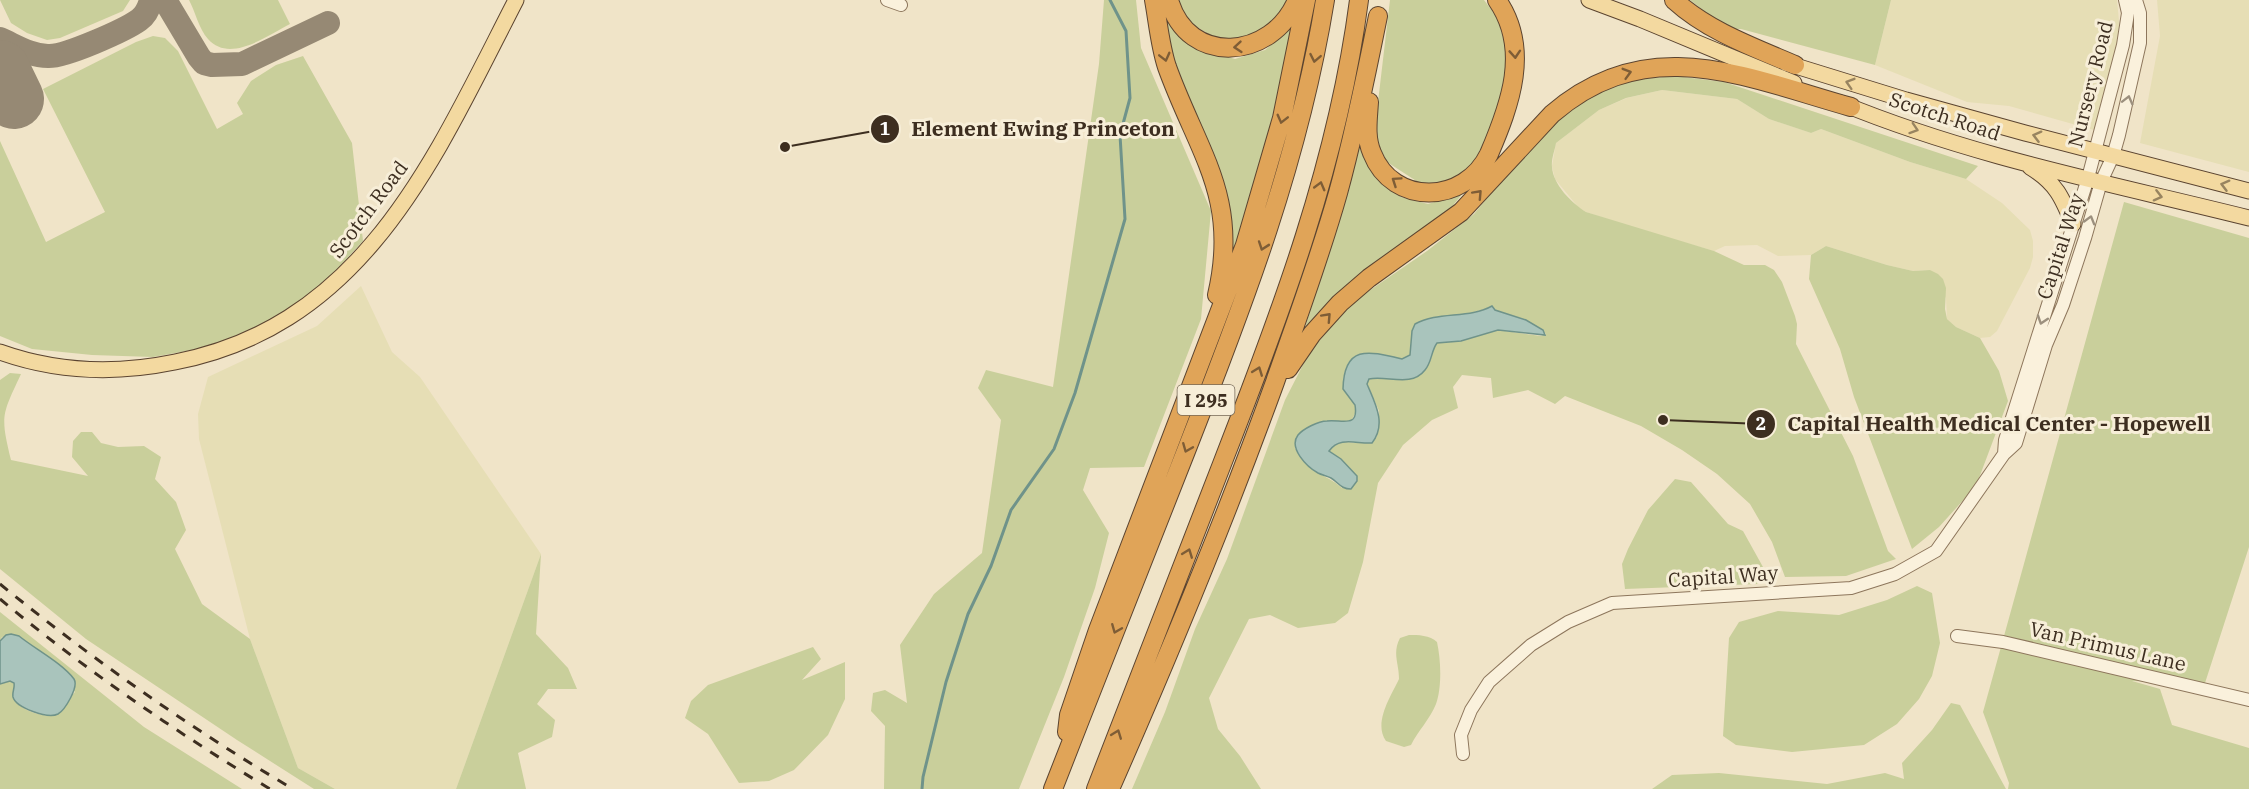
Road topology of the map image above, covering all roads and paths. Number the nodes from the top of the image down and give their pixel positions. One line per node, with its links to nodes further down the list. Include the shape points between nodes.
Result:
1 (516, 0): 18 (main road, Scotch Road)
2 (526, 0): 18 (main road)
3 (887, 0): 15 (street)
4 (1154, 0): 30 (highway, one-way to 30, via 1166,65 1215,181 1225,232 1215,304)
5 (1169, 0): 6 (highway, one-way to 5, via 1287,19 1270,36 1232,48 1193,36 1179,21)
6 (1297, 0)
7 (1306, 0): 30 (highway, one-way to 30, via 1282,118 1245,245)
8 (1325, 0): 35 (highway, I 295, one-way to 35, via 1307,98 1251,282)
9 (1359, 0): 37 (highway, I 295, one-way to 9, via 1289,289 1332,144)
10 (1497, 0): 16 (highway, one-way to 16, via 1511,28 1515,50 1511,94 1484,165 1465,183 1441,192 1420,192 1398,184 1378,165 1370,148 1368,129)
11 (1588, 0): 17 (main road, Scotch Road)
12 (1674, 0): 19 (highway, via 1718,31)
13 (2125, 0): 21 (street, Nursery Road, via 2128,13 2123,45)
14 (2136, 0): 22 (street, Nursery Road, one-way to 14, via 2140,43)
15 (901, 5)
16 (1379, 8): 29 (highway, via 1338,193)
17 (1640, 19): 19 (main road, Scotch Road); 20 (main road, Scotch Road)
18 (496, 38): 28 (main road, Scotch Road, via 441,143 392,219 345,275 303,309 256,336 158,366 104,370)
19 (1795, 65): 21 (main road, Scotch Road, one-way to 19)
20 (1851, 106): 23 (main road, Scotch Road, one-way to 23, via 1945,140); 29 (highway, one-way to 20, via 1293,359 1340,303 1461,212 1547,118 1582,91 1630,72 1683,65 1719,70)
21 (2094, 152): 22 (main road, Scotch Road); 24 (street, Nursery Road)
22 (2113, 156): 24 (street, Nursery Road); 25 (main road, Scotch Road, one-way to 22)
23 (2023, 162): 24 (main road, Scotch Road); 27 (main road, via 2061,194)
24 (2094, 180): 26 (main road, Scotch Road, one-way to 26); 27 (street, Capital Way); 31 (street, Capital Way, one-way to 24, via 2016,443 2046,345 2063,305 2085,238)
25 (2249, 191)
26 (2249, 218)
27 (2073, 224): 31 (street, Capital Way, one-way to 31, via 2031,352)
28 (7, 355)
29 (1262, 418): 38 (highway)
30 (1171, 438): 35 (highway, via 1085,666 1069,716)
31 (2004, 453): 34 (street, Capital Way, via 1936,550 1895,574 1851,588 1612,603 1568,621 1530,645 1489,682 1461,735)
32 (1957, 636): 33 (street, Van Primus Lane, via 1995,640)
33 (2249, 700)
34 (1463, 754)
35 (1064, 760): 36 (highway, I 295)
36 (1053, 789)
37 (1096, 789)
38 (1110, 789)

